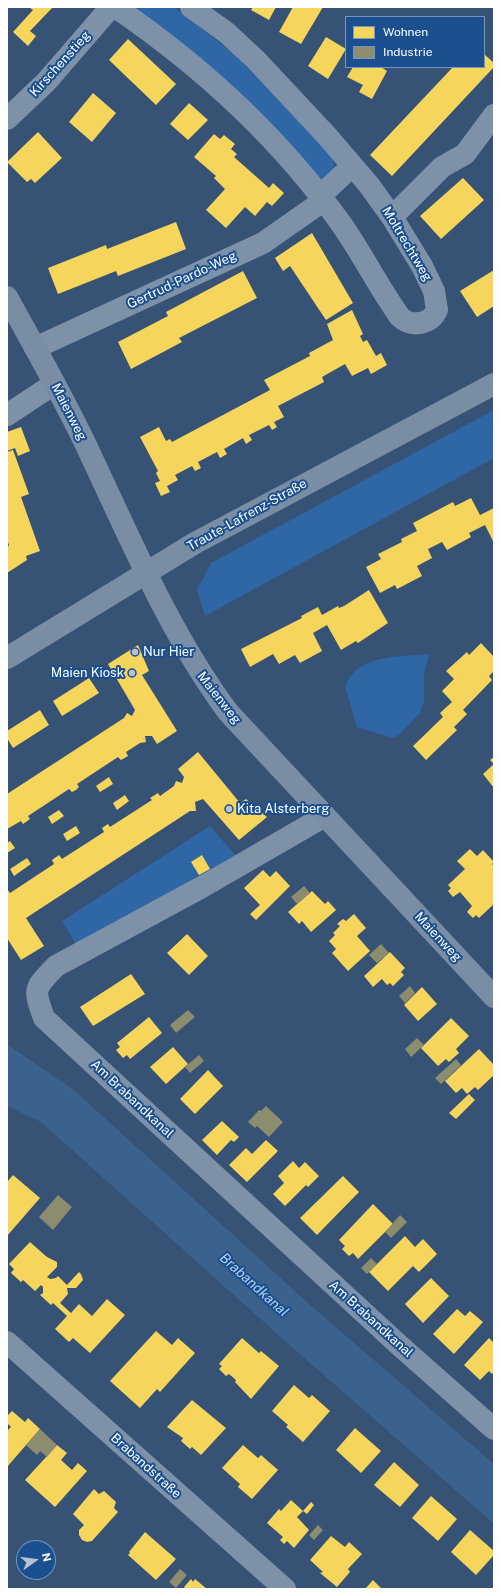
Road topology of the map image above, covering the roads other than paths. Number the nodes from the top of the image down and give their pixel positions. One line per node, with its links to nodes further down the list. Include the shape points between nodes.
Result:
1 (111, 7): 5 (street, Kirschenstieg, via 46,82)
2 (115, 7): 7 (street, Moltrechtweg, via 152,33 232,100 282,149)
3 (190, 7): 6 (street, Moltrechtweg, via 227,34 256,60)
4 (494, 115): 8 (street, via 465,154 442,167)
5 (7, 119)
6 (352, 166): 7 (street); 8 (street, Moltrechtweg)
7 (322, 198): 8 (street, Moltrechtweg, via 400,317 410,323 423,322 435,314 438,305 436,295 416,255); 10 (street, Gertrud-Pardo-Weg, via 263,243)
8 (392, 217)
9 (7, 297): 10 (street, Maienweg)
10 (35, 348): 11 (street, Maienweg)
11 (54, 384): 13 (street); 14 (street, Maienweg, via 92,456)
12 (494, 384): 14 (street, Traute-Lafrenz-Straße, via 195,543)
13 (7, 415)
14 (147, 573): 15 (street, Traute-Lafrenz-Straße); 16 (street, Maienweg, via 204,680 228,712)
15 (7, 658)
16 (325, 816): 17 (street, Maienweg); 19 (street, Am Brabandkanal, via 56,966 38,984 36,996 44,1018 399,1345)
17 (494, 997)
18 (7, 1342): 20 (street, Brabandstraße)
19 (494, 1429)
20 (285, 1589)

